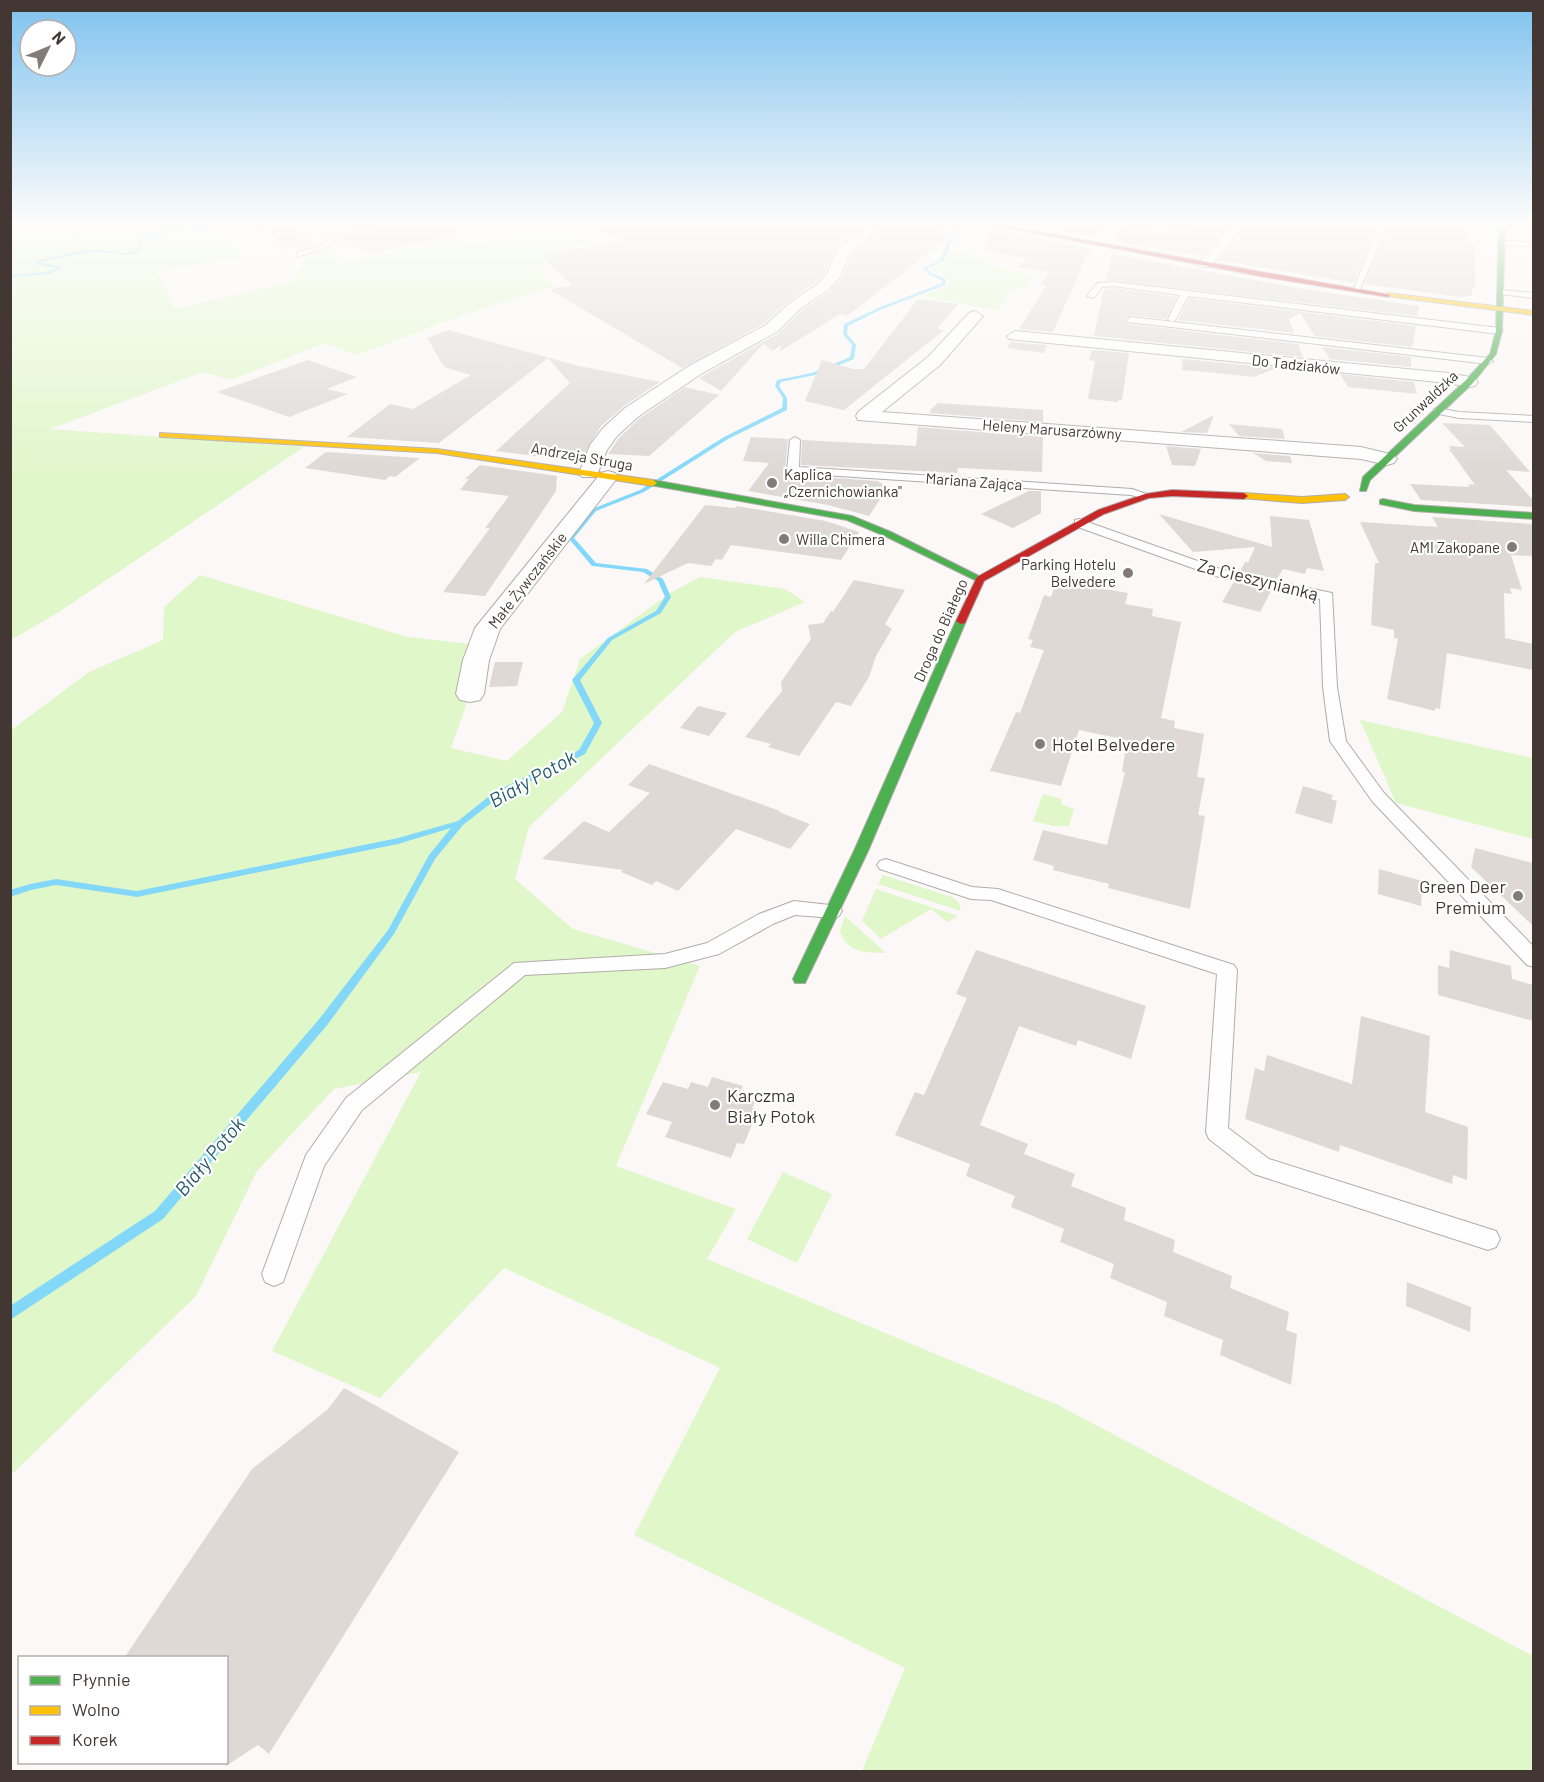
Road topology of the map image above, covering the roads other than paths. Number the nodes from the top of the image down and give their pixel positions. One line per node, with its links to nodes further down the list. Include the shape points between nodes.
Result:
1 (793, 308): 19 (street, Małe Żywczańskie, via 772,328 695,370 632,412 597,449)
2 (1177, 308): 8 (lane)
3 (1310, 308): 10 (lane)
4 (1494, 308): 5 (street)
5 (1500, 309): 6 (street); 10 (street, Grunwaldzka)
6 (1533, 313)
7 (975, 316): 18 (street, Heleny Marusarzówny, via 934,361 865,416 1361,453)
8 (1172, 319)
9 (1131, 320): 12 (lane)
10 (1499, 331): 12 (street, Grunwaldzka)
11 (1015, 336): 13 (street, Do Tadziaków)
12 (1488, 362): 13 (street, Grunwaldzka)
13 (1469, 382): 14 (street, Grunwaldzka)
14 (1438, 411): 15 (lane); 18 (street, Grunwaldzka)
15 (1533, 419)
16 (163, 435): 19 (street, Andrzeja Struga, via 420,449)
17 (795, 440): 21 (lane, Mariana Zająca, via 793,470)
18 (1387, 459): 20 (street, Grunwaldzka, via 1366,479)
19 (599, 475): 26 (street, Andrzeja Struga, via 859,520); 27 (street, Małe Żywczańskie, via 488,628 476,655)
20 (1363, 489): 22 (street, via 1346,490); 23 (street, via 1384,499)
21 (1146, 496): 22 (street, Droga do Białego, via 1185,492 1310,500); 25 (street, Droga do Białego, via 1114,505)
22 (1345, 497): 23 (street)
23 (1371, 504): 24 (street)
24 (1533, 516)
25 (1079, 524): 26 (street, Droga do Białego); 30 (lane, Za Cieszynianką, via 1220,573 1327,596 1330,687 1338,741 1378,797)
26 (980, 579): 29 (street, Droga do Białego)
27 (470, 694)
28 (886, 864): 32 (lane, via 1227,970 1218,1132 1262,1167)
29 (833, 911): 31 (street, Droga do Białego); 33 (lane, via 794,908 711,949 665,961 521,968 354,1104 314,1162)
30 (1533, 960)
31 (800, 979)
32 (1488, 1239)
33 (274, 1274)

